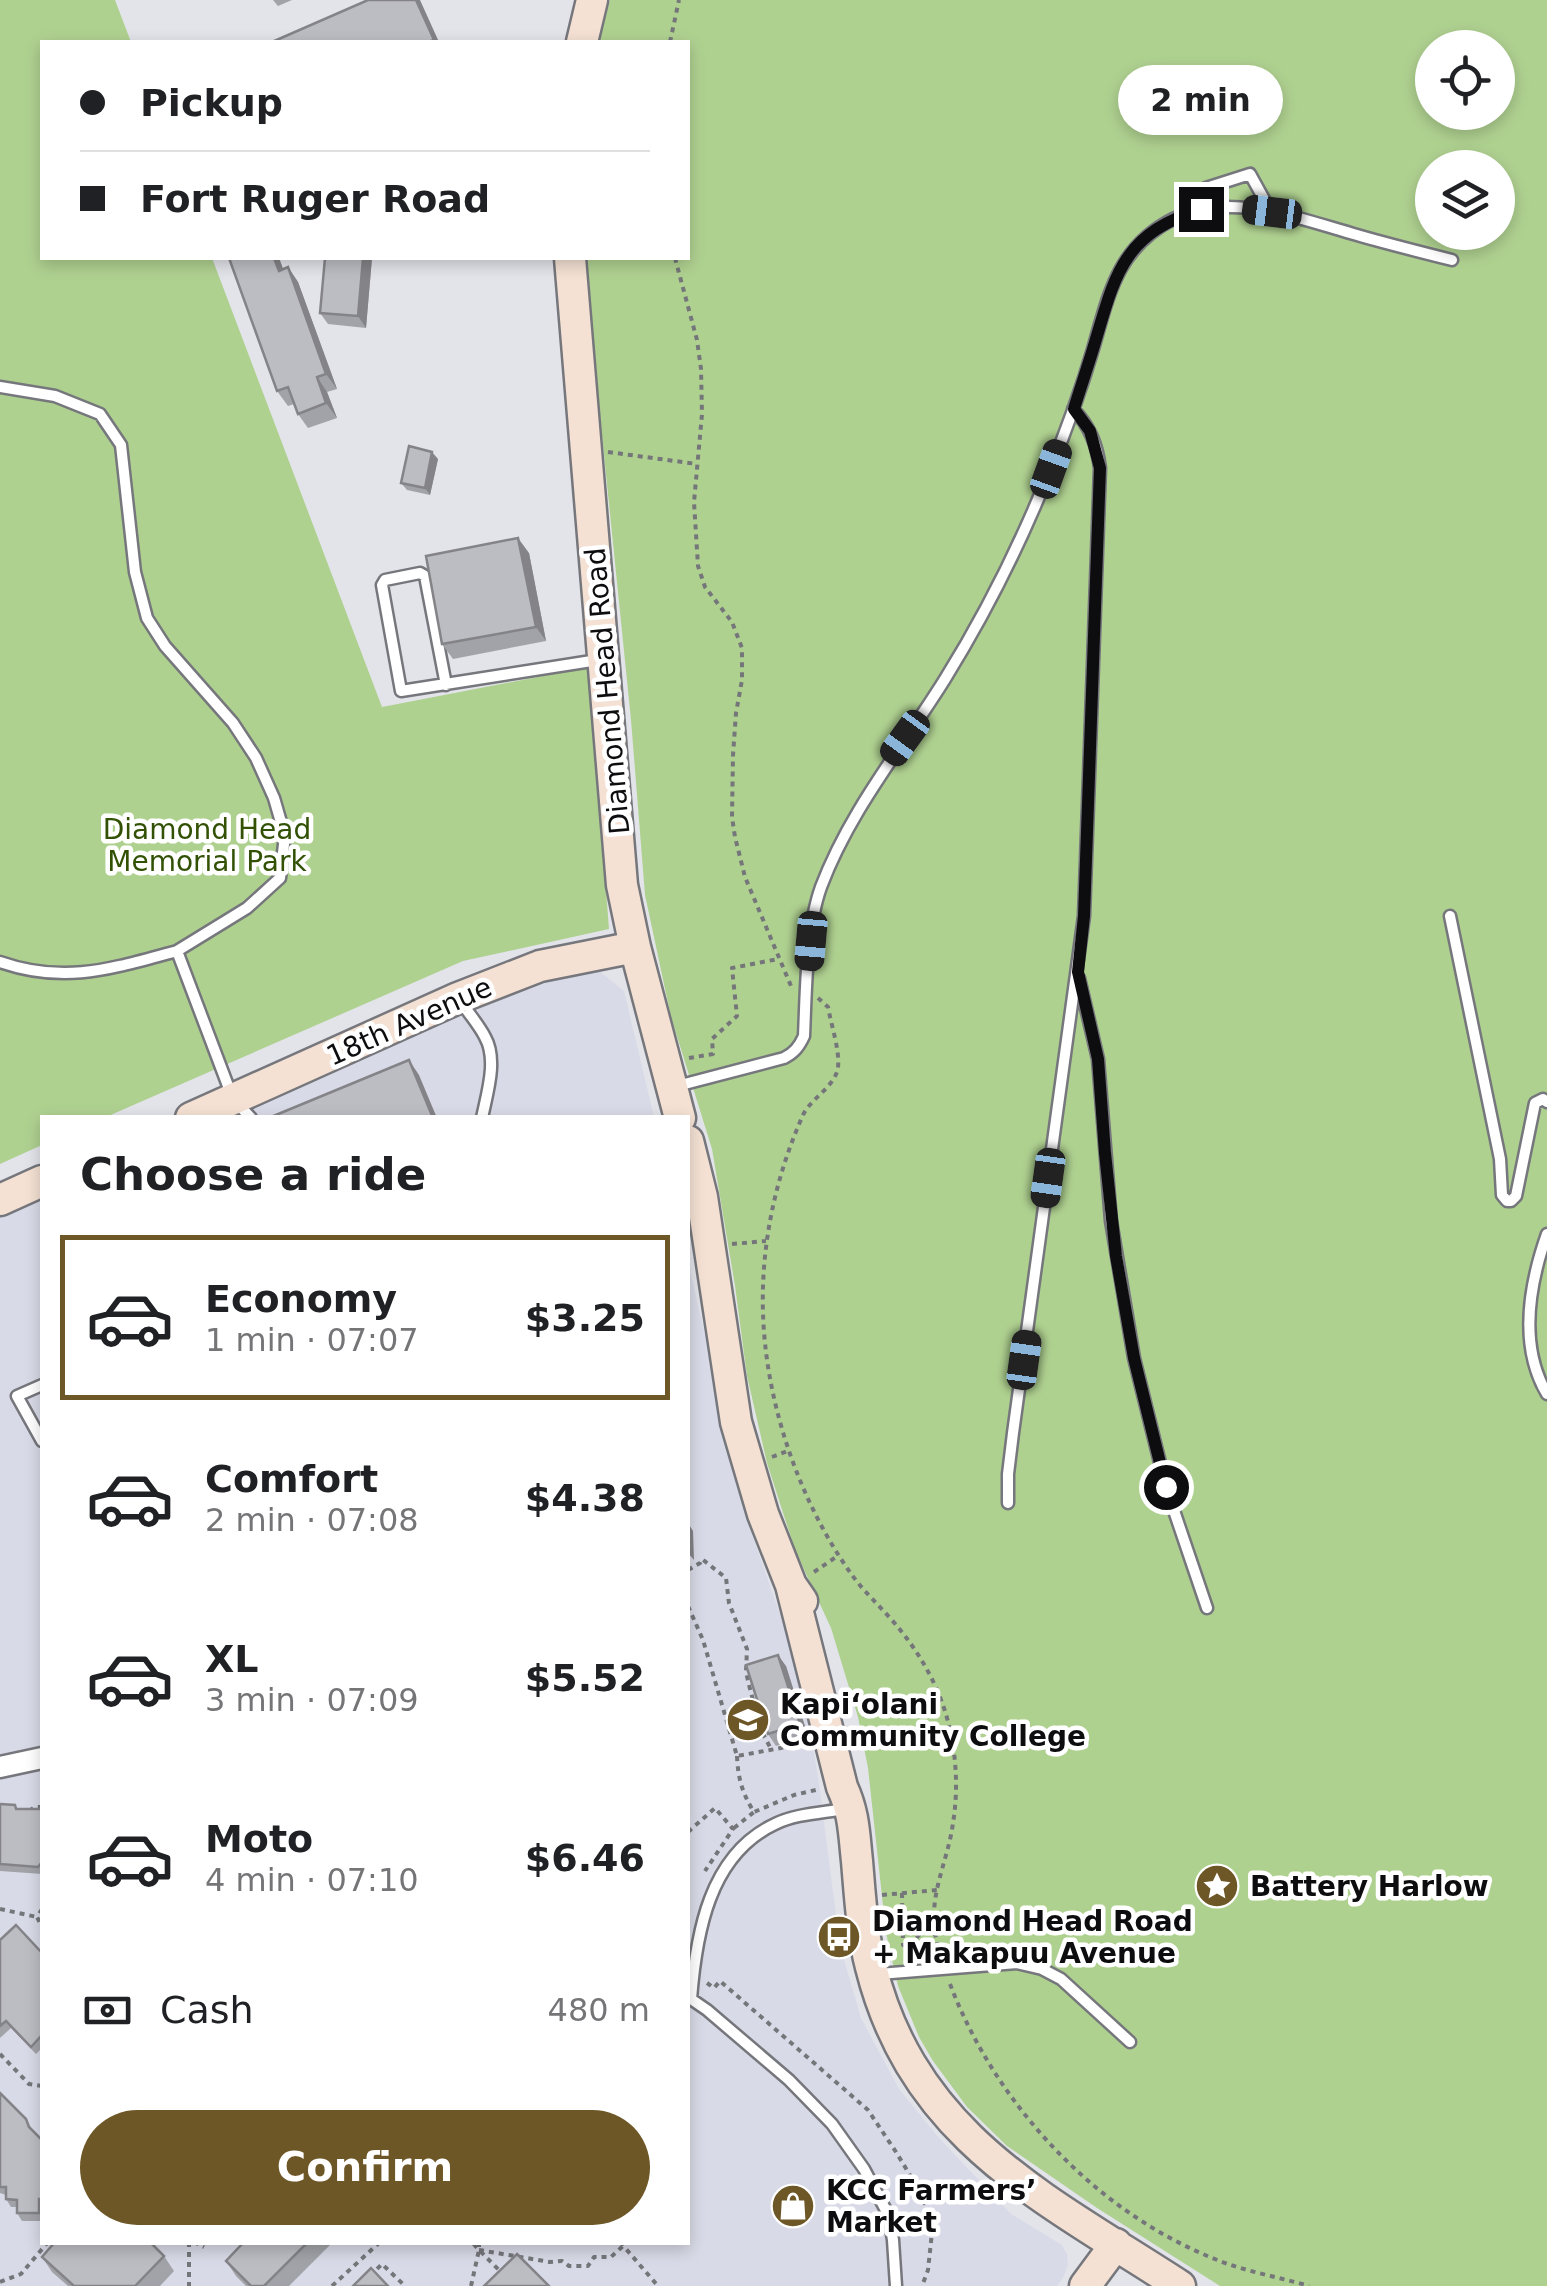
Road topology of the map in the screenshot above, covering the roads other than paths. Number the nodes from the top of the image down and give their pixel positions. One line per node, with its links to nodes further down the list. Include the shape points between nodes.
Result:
1 (592, 0): 2 (street)
2 (582, 40)
3 (1201, 209): 4 (lane); 4 (lane, via 1206,188 1250,174); 8 (lane, via 1150,234 1119,270)
4 (1272, 212): 6 (lane)
5 (570, 260): 9 (street, Diamond Head Road)
6 (1452, 260)
7 (0, 387): 13 (lane, via 55,396 100,414 121,444 135,572 148,618 256,758 274,798 285,836 280,878 248,908)
8 (1074, 409): 15 (lane, via 1090,431 1100,468); 17 (lane, via 998,586 857,813 821,888 801,1043 784,1058)
9 (604, 659): 10 (lane); 12 (street, Diamond Head Road, via 622,885)
10 (446, 685): 10 (lane, via 401,690 385,580 425,576)
11 (1450, 916): 18 (lane, via 1507,1201 1516,1196 1535,1103)
12 (635, 947): 16 (street, 18th Avenue, via 540,966); 17 (street, Diamond Head Road)
13 (177, 951): 14 (lane, via 67,974); 19 (lane)
14 (0, 962)
15 (1078, 972): 30 (lane); 31 (lane, via 1098,1059 1112,1222 1134,1358 1166,1487)
16 (458, 998): 19 (street, 18th Avenue); 21 (lane, via 491,1056)
17 (684, 1085): 22 (street, Diamond Head Road)
18 (1547, 1102)
19 (242, 1108): 20 (street, 18th Avenue)
20 (206, 1115)
21 (483, 1115)
22 (680, 1115)
23 (690, 1149): 34 (street, via 736,1422 763,1514 801,1579 821,1638 857,1771)
24 (40, 1183): 25 (street)
25 (0, 1200)
26 (1547, 1234): 28 (lane, via 1534,1274 1529,1335)
27 (40, 1385): 29 (lane, via 17,1396)
28 (1547, 1394)
29 (40, 1437)
30 (1008, 1502)
31 (1207, 1608)
32 (40, 1758): 33 (street)
33 (0, 1767)
34 (851, 1808): 35 (lane, via 778,1822 748,1839 729,1860); 36 (street)
35 (692, 1941): 39 (lane, via 690,1999 832,2124 878,2192 888,2216)
36 (873, 1974): 37 (lane, via 1017,1963 1042,1969); 38 (street, via 900,2046 951,2120 994,2162)
37 (1130, 2042)
38 (1116, 2244): 40 (street); 41 (street)
39 (896, 2286)
40 (1085, 2286)
41 (1180, 2286)

